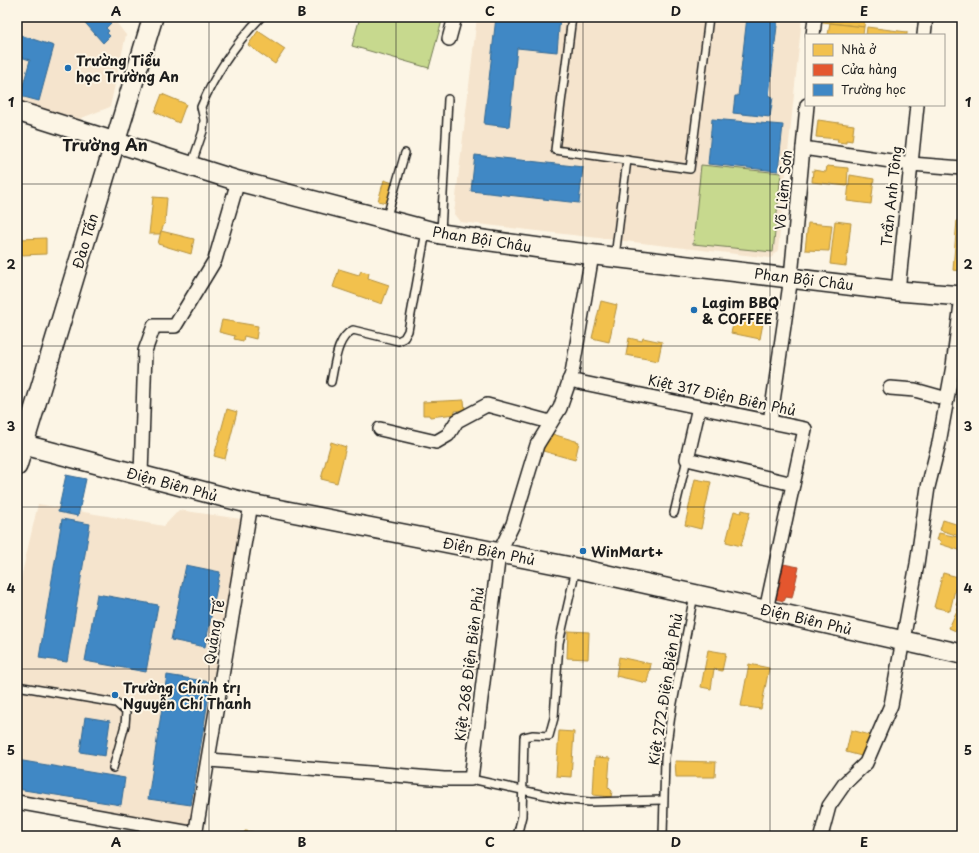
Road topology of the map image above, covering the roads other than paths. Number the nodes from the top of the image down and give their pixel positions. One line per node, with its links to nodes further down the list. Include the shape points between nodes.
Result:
1 (153, 17): 15 (street, Đào Tấn)
2 (261, 17): 20 (lane, via 233,51 206,96 201,107 203,131)
3 (455, 17): 10 (street)
4 (572, 17): 18 (lane, via 556,150)
5 (709, 17): 18 (lane, via 690,169)
6 (814, 17): 8 (street)
7 (926, 17): 9 (street)
8 (813, 34)
9 (924, 34)
10 (449, 39)
11 (448, 99): 24 (lane)
12 (807, 106): 16 (street, Võ Liêm Sơn)
13 (917, 106): 19 (street, Trần Anh Tông)
14 (17, 111): 15 (street, Phan Bội Châu)
15 (115, 142): 20 (street, Phan Bội Châu); 39 (street, Đào Tấn)
16 (803, 148): 19 (street); 27 (street, Võ Liêm Sơn)
17 (405, 153): 23 (lane)
18 (627, 160): 26 (lane)
19 (911, 164): 21 (street); 28 (street, Trần Anh Tông)
20 (191, 166): 22 (street, Phan Bội Châu)
21 (962, 168)
22 (238, 181): 23 (street, Phan Bội Châu); 42 (street, via 215,260 175,326 154,326 145,351)
23 (386, 220): 24 (street, Phan Bội Châu)
24 (434, 233): 25 (street, Phan Bội Châu); 32 (lane, via 404,338 398,340 353,330 347,333 341,340)
25 (592, 255): 26 (street, Phan Bội Châu); 31 (street, Kiệt 268 Điện Biên Phủ)
26 (615, 257): 27 (street, Phan Bội Châu)
27 (791, 278): 28 (street, Phan Bội Châu); 37 (street, Võ Liêm Sơn)
28 (898, 290): 29 (street, Phan Bội Châu)
29 (962, 296): 30 (street)
30 (958, 366): 34 (street)
31 (569, 380): 35 (street, Kiệt 317 Điện Biên Phủ); 36 (street, Kiệt 268 Điện Biên Phủ, via 560,408)
32 (331, 382)
33 (890, 388): 34 (street, via 915,390)
34 (947, 399): 50 (street, via 928,487)
35 (699, 407): 37 (street, Kiệt 317 Điện Biên Phủ); 40 (street)
36 (550, 422): 38 (street, via 486,406 457,421 448,435 436,442); 46 (street, Kiệt 268 Điện Biên Phủ, via 537,445 513,524)
37 (770, 422): 43 (street, Kiệt 317 Điện Biên Phủ, via 805,429)
38 (380, 429)
39 (20, 444): 41 (street, Đào Tấn); 42 (street, Điện Biên Phủ)
40 (687, 459): 43 (street); 45 (lane)
41 (17, 466)
42 (141, 475): 44 (street, Điện Biên Phủ)
43 (793, 484): 49 (street, Kiệt 317 Điện Biên Phủ)
44 (251, 504): 46 (street, Điện Biên Phủ); 53 (street, Quảng Tế)
45 (674, 513)
46 (499, 553): 47 (street, Điện Biên Phủ); 55 (street, Kiệt 268 Điện Biên Phủ)
47 (576, 568): 48 (street, Điện Biên Phủ); 56 (lane, via 559,643 554,718 549,736 524,737)
48 (694, 594): 49 (street, Điện Biên Phủ); 57 (lane, Kiệt 272 Điện Biên Phủ, via 672,708 665,758)
49 (766, 610): 50 (street, Điện Biên Phủ)
50 (902, 641): 51 (street, Điện Biên Phủ); 62 (street, via 891,705 882,728 866,763 845,783 829,806)
51 (962, 654)
52 (17, 686): 54 (lane, via 116,703 126,712)
53 (210, 760): 55 (street); 59 (street, Quảng Tế)
54 (113, 768)
55 (471, 779): 56 (lane)
56 (522, 789): 57 (lane, via 563,799 589,802); 60 (lane, via 522,816)
57 (663, 800): 61 (lane, Kiệt 272 Điện Biên Phủ)
58 (17, 802): 59 (street)
59 (196, 835)
60 (517, 836)
61 (663, 836)
62 (821, 836)

